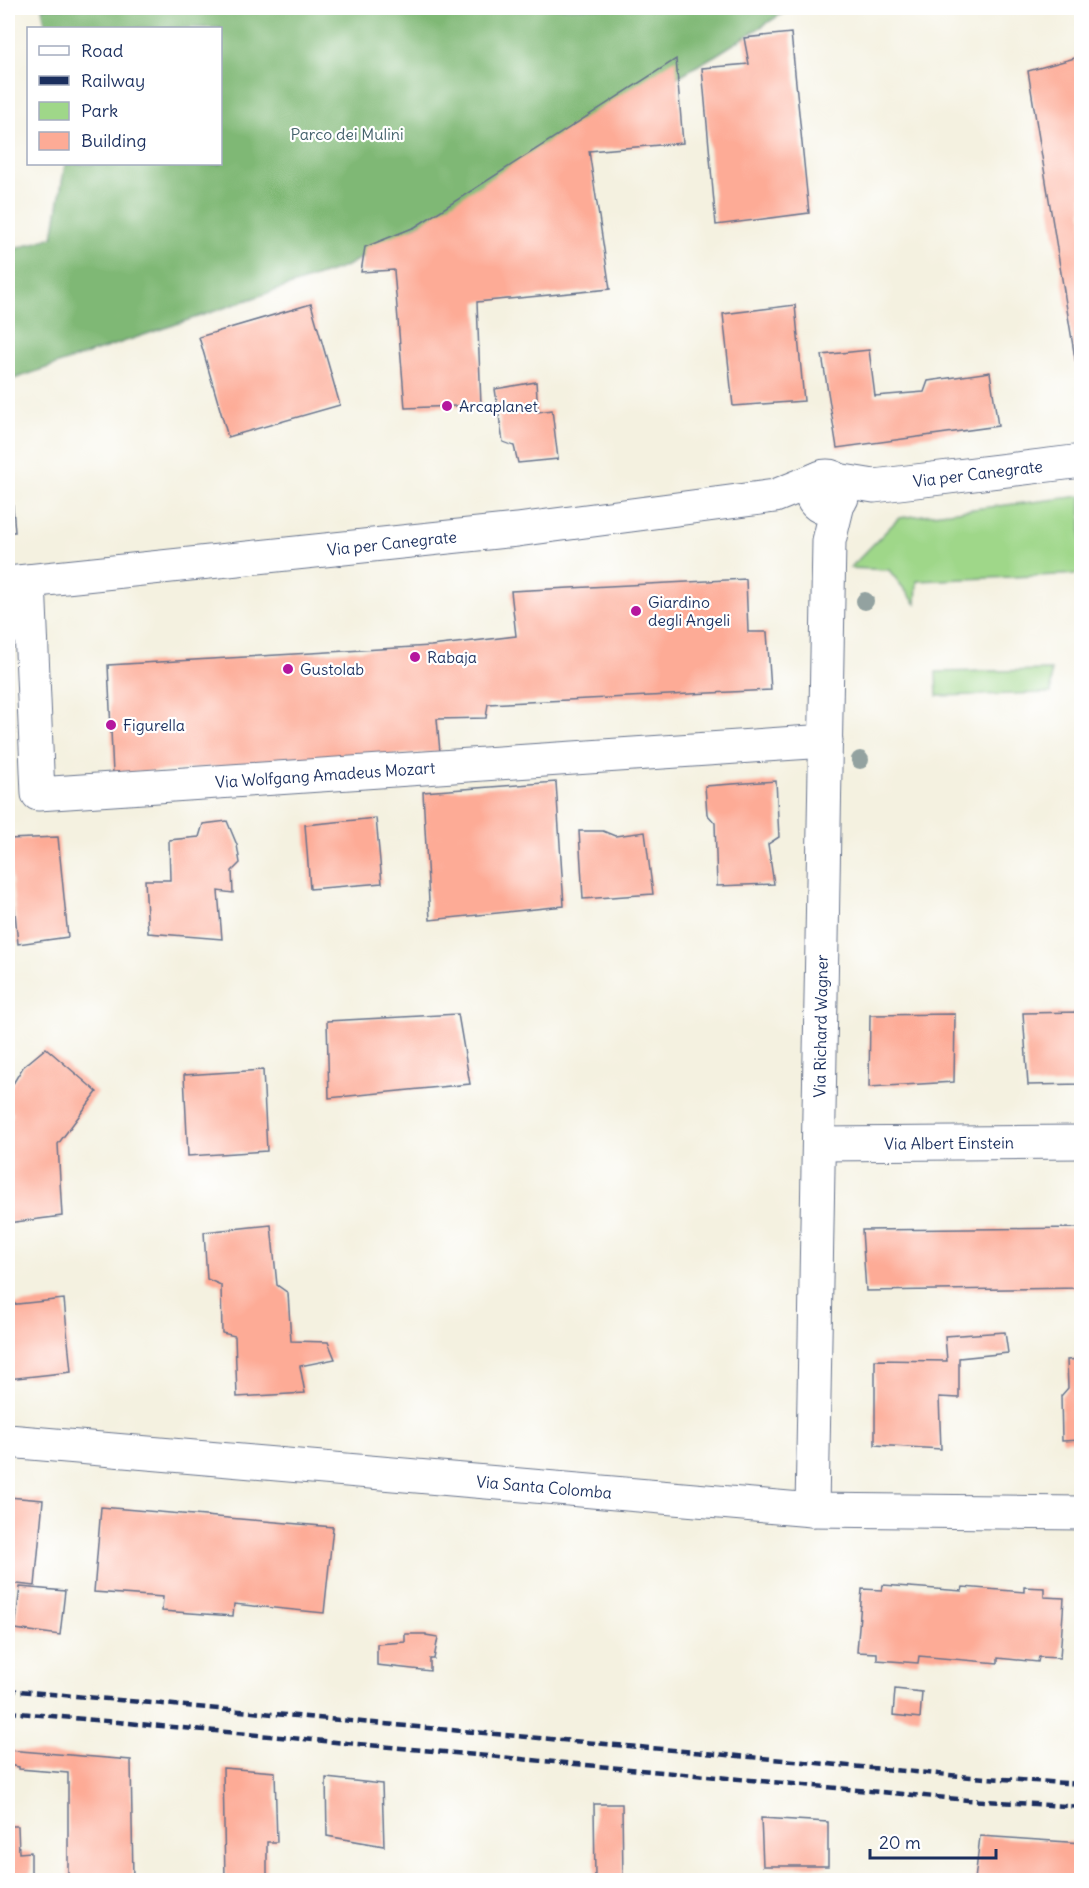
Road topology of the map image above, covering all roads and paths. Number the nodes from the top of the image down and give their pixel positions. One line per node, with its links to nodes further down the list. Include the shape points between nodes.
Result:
1 (1082, 461): 2 (street, Via per Canegrate)
2 (828, 495): 3 (street, Via per Canegrate, via 776,496 517,530); 4 (street, Via Richard Wagner)
3 (18, 582): 4 (street, Via Wolfgang Amadeus Mozart, via 38,794)
4 (826, 741): 6 (street, Via Richard Wagner)
5 (1082, 1142): 6 (street, Via Albert Einstein)
6 (819, 1144): 8 (street, Via Richard Wagner)
7 (8, 1442): 8 (street, Via Santa Colomba)
8 (812, 1510): 9 (street, Via Santa Colomba)
9 (1082, 1513)

